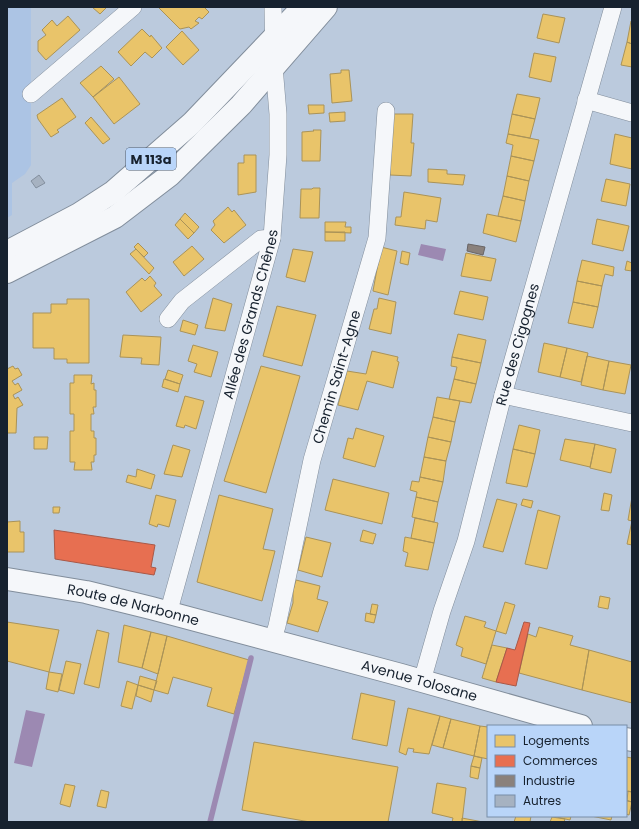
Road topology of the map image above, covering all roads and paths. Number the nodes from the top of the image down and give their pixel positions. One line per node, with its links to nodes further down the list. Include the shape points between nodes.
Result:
1 (133, 7): 8 (street)
2 (272, 7): 6 (street, Allée des Grands Chênes)
3 (303, 7): 6 (main road, M 113a)
4 (326, 7): 7 (main road, M 113a)
5 (613, 7): 9 (street, Rue des Cigognes)
6 (274, 39): 7 (street, Allée des Grands Chênes); 13 (main road, M 113a, via 192,123 113,192 79,214)
7 (274, 66): 12 (street, Allée des Grands Chênes, via 278,155); 14 (main road, M 113a, via 241,105 170,175 141,198 115,217 83,235)
8 (31, 94)
9 (586, 100): 11 (street); 16 (street, Rue des Cigognes)
10 (386, 111): 20 (street, Chemin Saint-Agne, via 377,238 312,460 277,626)
11 (632, 113)
12 (272, 238): 15 (street, via 261,239 182,301); 19 (street, Allée des Grands Chênes)
13 (7, 252)
14 (7, 272)
15 (168, 319)
16 (503, 395): 17 (street); 21 (street, Rue des Cigognes, via 466,541 442,610)
17 (632, 423)
18 (7, 579): 19 (main road, Route de Narbonne, via 86,592)
19 (168, 614): 20 (main road, Route de Narbonne)
20 (265, 639): 21 (main road, Avenue Tolosane)
21 (422, 681): 22 (main road, Avenue Tolosane)
22 (577, 725)

